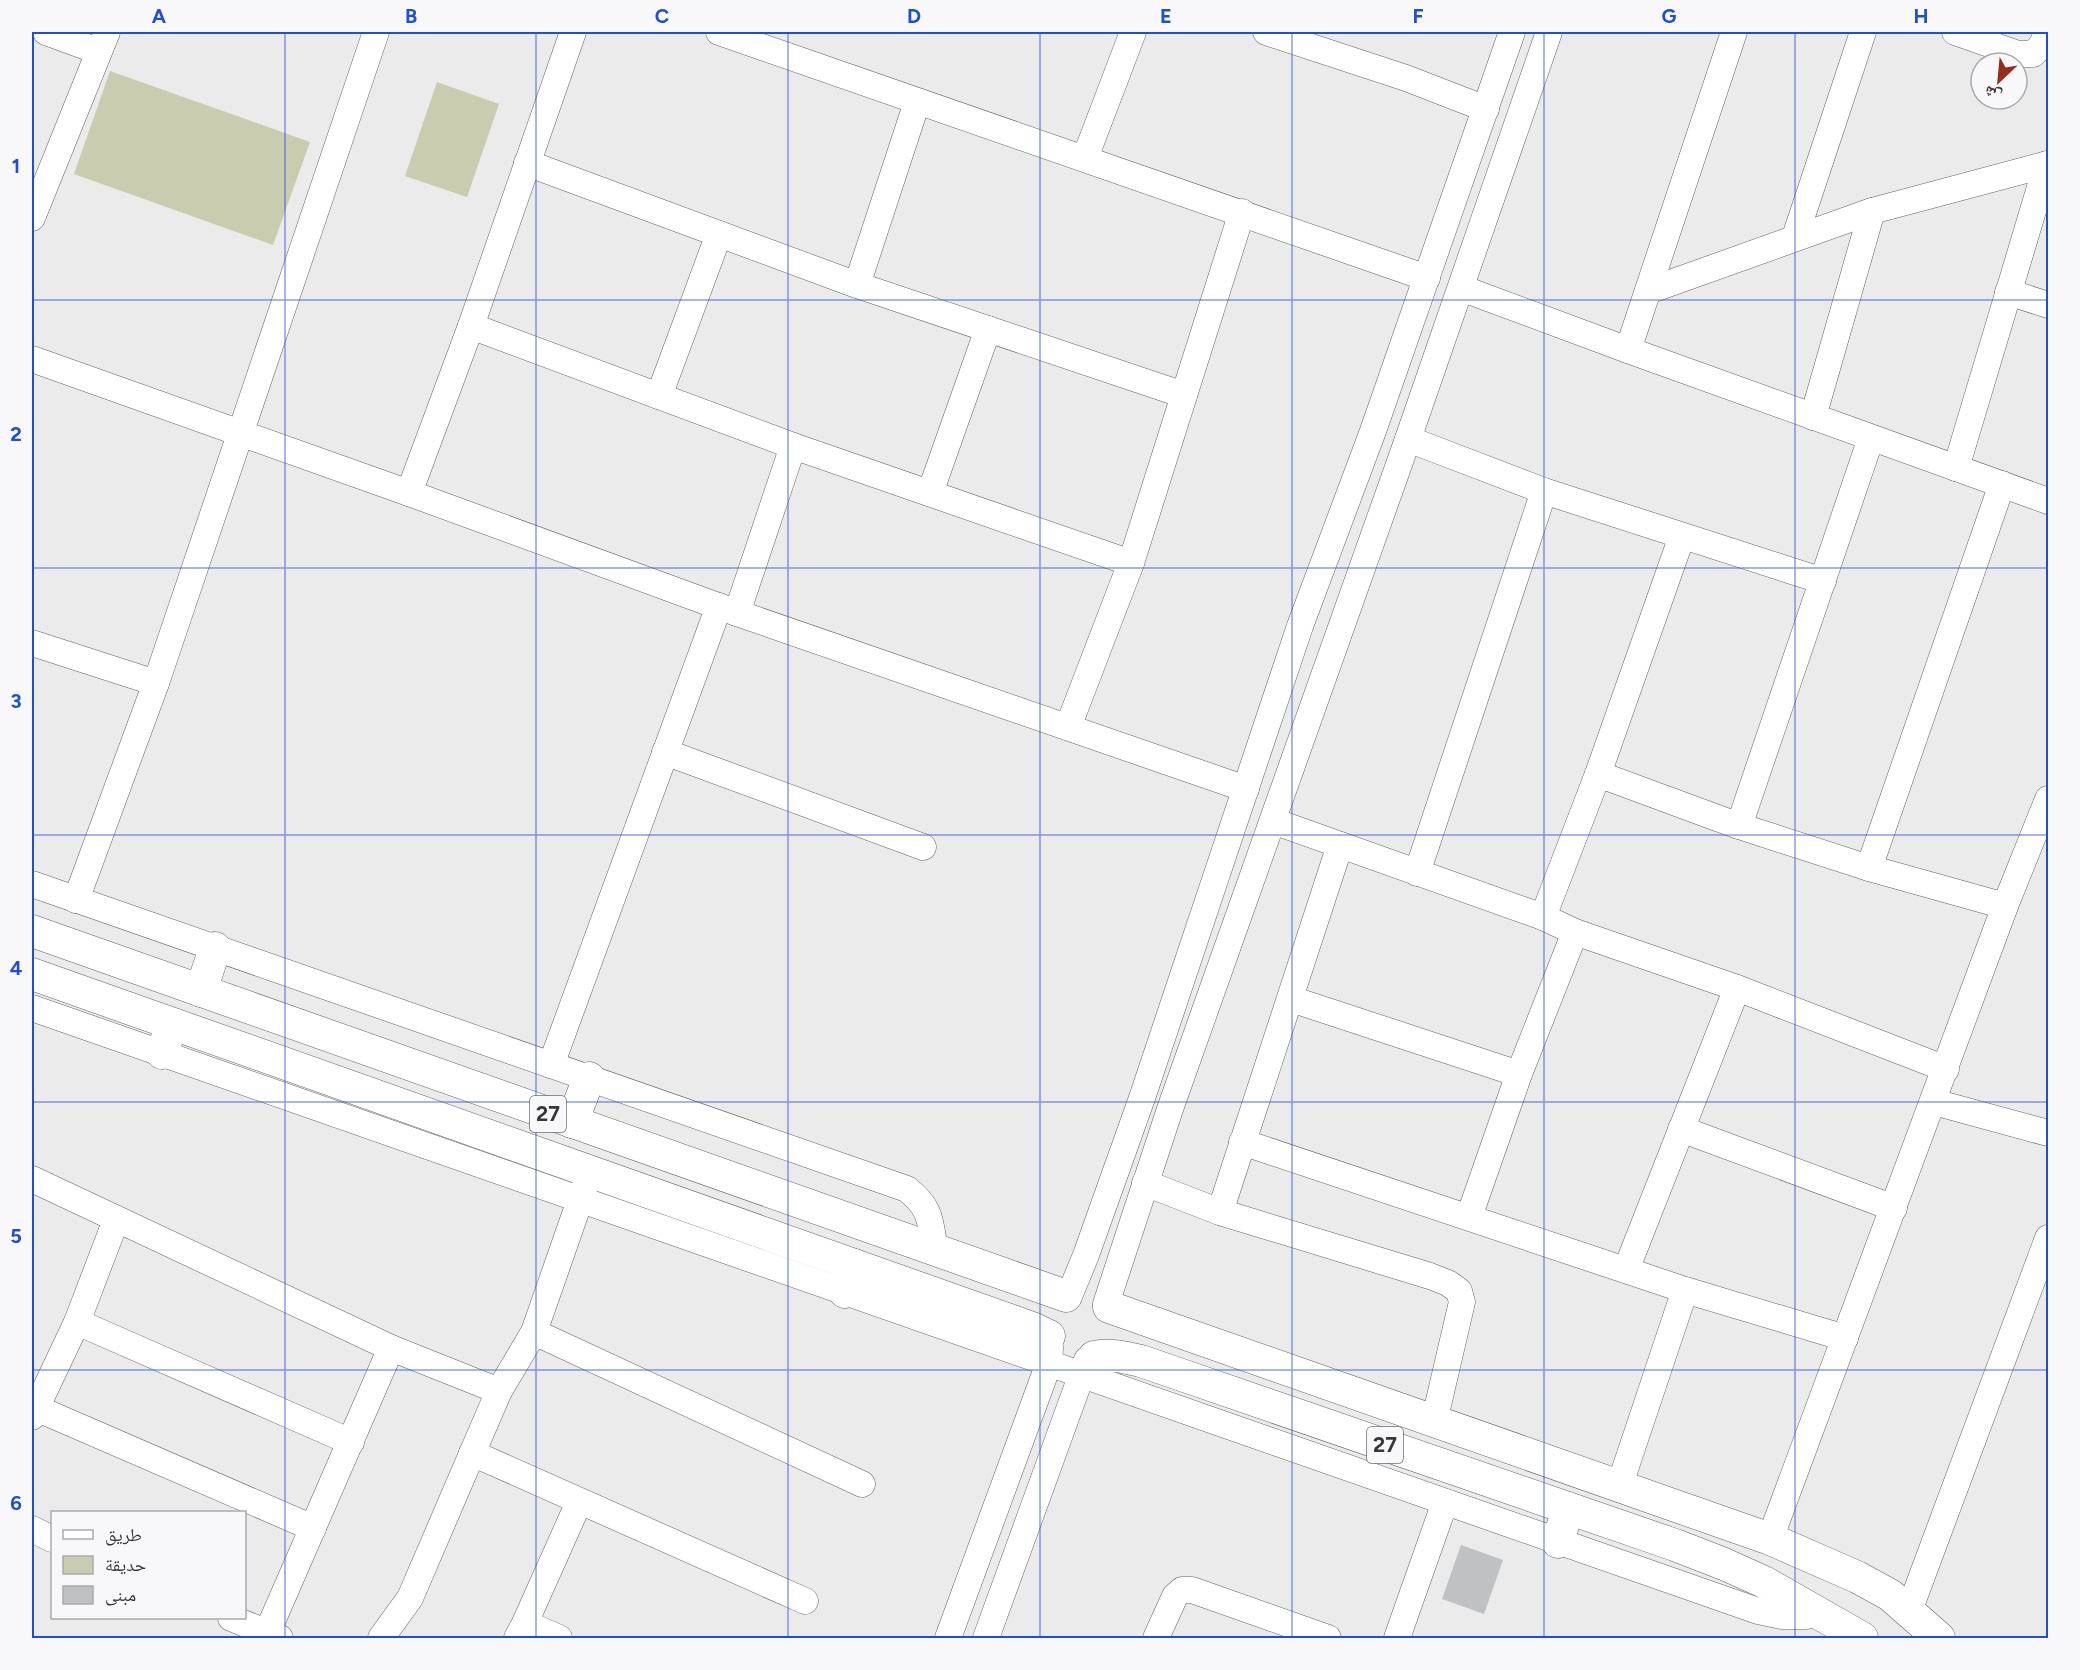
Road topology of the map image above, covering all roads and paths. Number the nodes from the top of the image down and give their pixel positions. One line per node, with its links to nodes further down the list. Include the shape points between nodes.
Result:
1 (46, 32): 14 (street)
2 (376, 32): 39 (street)
3 (573, 32): 19 (street)
4 (719, 32): 13 (street)
5 (1133, 32): 18 (street)
6 (1266, 32): 15 (street)
7 (1512, 32): 17 (street)
8 (1549, 32): 28 (street)
9 (1734, 32): 29 (street)
10 (1863, 32): 25 (street)
11 (1955, 32): 12 (street, via 2018,54 2033,54)
12 (2047, 32)
13 (765, 39): 16 (street)
14 (102, 41): 23 (street)
15 (1328, 42): 17 (street)
16 (917, 102): 18 (street); 27 (street)
17 (1486, 109): 26 (street)
18 (1085, 158): 22 (street)
19 (527, 163): 24 (street); 32 (street)
20 (2048, 164): 21 (street); 30 (street)
21 (1872, 211): 25 (street); 38 (street)
22 (1242, 212): 26 (street); 36 (street)
23 (32, 218)
24 (719, 234): 27 (street); 37 (street)
25 (1796, 237): 29 (street)
26 (1427, 278): 50 (street)
27 (857, 285): 33 (street)
28 (1461, 288): 34 (street); 41 (street)
29 (1648, 291): 34 (street)
30 (2008, 292): 31 (street); 43 (street)
31 (2049, 305)
32 (471, 326): 37 (street); 46 (street)
33 (988, 329): 36 (street); 47 (street)
34 (1628, 350): 38 (street)
35 (32, 359): 39 (street)
36 (1184, 395): 51 (street)
37 (659, 396): 42 (street)
38 (1813, 417): 40 (street)
39 (240, 432): 46 (street); 58 (street)
40 (1871, 438): 43 (street); 53 (street)
41 (1408, 440): 45 (street); 52 (street)
42 (793, 446): 47 (street); 54 (street)
43 (1956, 468): 44 (street)
44 (2002, 484): 48 (street); 68 (street)
45 (1544, 491): 49 (street); 69 (street)
46 (409, 493): 54 (street)
47 (930, 493): 51 (street)
48 (2049, 501)
49 (1682, 536): 53 (street); 61 (street)
50 (1323, 560): 52 (street, via 1331,576 1340,581); 55 (street)
51 (1131, 563): 59 (street)
52 (1360, 572): 56 (street)
53 (1823, 580): 65 (street)
54 (728, 610): 59 (street); 60 (street)
55 (1300, 626): 56 (street, via 1324,622); 62 (street)
56 (1337, 639): 64 (street)
57 (32, 643): 58 (street)
58 (156, 683): 71 (street)
59 (1068, 727): 62 (street)
60 (665, 752): 67 (street); 86 (street)
61 (1598, 774): 65 (street); 73 (street)
62 (1246, 789): 92 (street)
63 (2049, 799): 72 (street)
64 (1273, 821): 66 (street); 94 (street)
65 (1739, 826): 68 (street)
66 (1341, 845): 69 (street); 80 (street)
67 (923, 847)
68 (1869, 868): 72 (street)
69 (1417, 873): 73 (street)
70 (32, 884): 71 (street)
71 (76, 900): 76 (street)
72 (2005, 906): 88 (street)
73 (1543, 917): 75 (street)
74 (32, 931): 79 (main road, 27)
75 (1575, 932): 78 (street); 89 (street)
76 (215, 948): 79 (main road); 86 (street)
77 (32, 974): 82 (main road, 27)
78 (1737, 988): 88 (street); 96 (street)
79 (201, 991): 83 (main road, 27)
80 (1291, 999): 89 (street); 98 (street)
81 (32, 1008): 85 (street)
82 (172, 1024): 85 (main road); 87 (main road, 27)
83 (314, 1031): 84 (main road, 27); 87 (main road, via 314,1052 309,1059)
84 (360, 1047): 91 (main road, via 335,1054 331,1063); 95 (main road, 27)
85 (162, 1053): 101 (street)
86 (551, 1065): 90 (street)
87 (292, 1066): 91 (main road, 27)
88 (1946, 1069): 93 (street)
89 (1519, 1074): 104 (street)
90 (590, 1078): 95 (main road); 107 (street, via 907,1189 928,1212)
91 (336, 1082): 101 (main road, 27)
92 (1142, 1098): 94 (street); 110 (street)
93 (1934, 1102): 97 (street); 102 (street)
94 (1170, 1108): 100 (street)
95 (572, 1122): 107 (main road, 27)
96 (1681, 1129): 102 (street); 108 (street)
97 (2049, 1133)
98 (1242, 1142): 103 (street); 104 (street)
99 (32, 1179): 105 (street)
100 (1145, 1183): 103 (street); 111 (street)
101 (585, 1185): 113 (street); 115 (main road, 27, via 850,1278 1041,1331)
102 (1894, 1208): 114 (street)
103 (1220, 1212): 120 (street, via 1430,1276 1459,1291 1461,1302)
104 (1469, 1217): 108 (street)
105 (116, 1220): 112 (street); 116 (street)
106 (2049, 1238): 136 (street)
107 (935, 1251): 110 (main road, 27)
108 (1626, 1270): 109 (street)
109 (1685, 1290): 114 (street); 124 (street)
110 (1068, 1295): 111 (main road, 27, via 1089,1293); 115 (main road, via 1052,1308 1048,1317)
111 (1108, 1306): 117 (main road, via 1113,1316 1113,1336 1109,1345); 120 (main road, 27)
112 (77, 1322): 119 (street); 121 (street)
113 (534, 1332): 118 (street); 123 (street)
114 (1845, 1338): 131 (street)
115 (1049, 1347): 117 (main road, 27); 143 (street)
116 (392, 1348): 118 (street); 121 (street)
117 (1087, 1364): 126 (street); 127 (main road, 27, via 1105,1355 1141,1361); 144 (street)
118 (499, 1390): 122 (street)
119 (34, 1413): 128 (street)
120 (1434, 1422): 124 (main road, 27)
121 (351, 1443): 128 (street)
122 (472, 1453): 125 (street); 141 (street, via 410,1599)
123 (862, 1484)
124 (1619, 1487): 131 (main road, 27)
125 (579, 1502): 135 (street); 139 (street)
126 (1445, 1502): 132 (street); 147 (street)
127 (1568, 1508): 132 (main road); 137 (main road, 27, via 1724,1564 1764,1582)
128 (313, 1528): 140 (street)
129 (32, 1529): 130 (street)
130 (51, 1538)
131 (1770, 1539): 133 (main road, 27)
132 (1558, 1542): 137 (street, via 1758,1611)
133 (1809, 1556): 134 (main road, 27); 137 (main road, via 1815,1562 1818,1580 1808,1594 1800,1597)
134 (1848, 1572): 136 (main road, 27, via 1890,1595); 137 (main road, via 1828,1587)
135 (805, 1601)
136 (1908, 1611): 149 (main road, 27)
137 (1818, 1617): 148 (main road, 27)
138 (236, 1619): 140 (street)
139 (521, 1631): 142 (street)
140 (274, 1636)
141 (381, 1638)
142 (559, 1638)
143 (948, 1638)
144 (986, 1638)
145 (1156, 1638): 146 (street, via 1175,1596 1182,1590 1192,1590)
146 (1328, 1638)
147 (1397, 1638)
148 (1862, 1638)
149 (1939, 1638)

